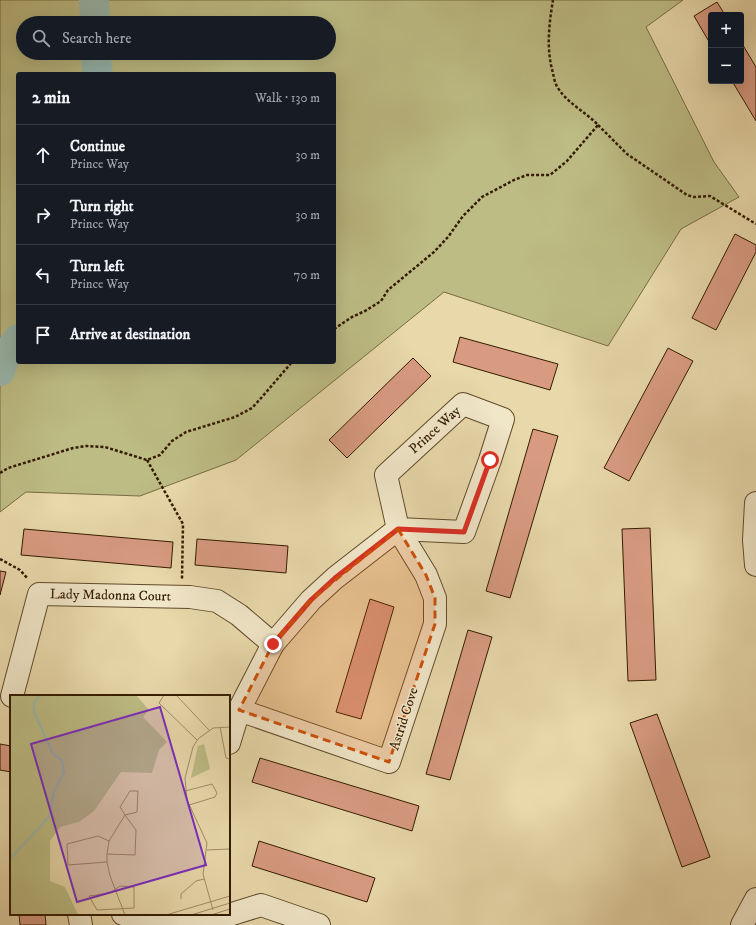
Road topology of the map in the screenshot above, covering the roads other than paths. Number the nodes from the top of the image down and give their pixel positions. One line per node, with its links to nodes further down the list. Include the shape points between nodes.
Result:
1 (756, 503): 3 (street)
2 (398, 529): 2 (street, Prince Way, via 464,532 503,419 463,404 386,475); 4 (street, via 335,578); 6 (street, Astrid Cove, via 426,575 434,598 435,624 390,762)
3 (756, 565)
4 (273, 644): 5 (street, Lady Madonna Court, via 239,615 217,601 180,597 40,594); 6 (street)
5 (12, 695)
6 (239, 710): 7 (street)
7 (230, 740)
8 (756, 899): 15 (street)
9 (79, 915): 12 (street)
10 (130, 915): 13 (street)
11 (229, 918): 13 (street); 14 (street, via 261,905)
12 (81, 925)
13 (197, 925)
14 (319, 925)
15 (742, 925)

